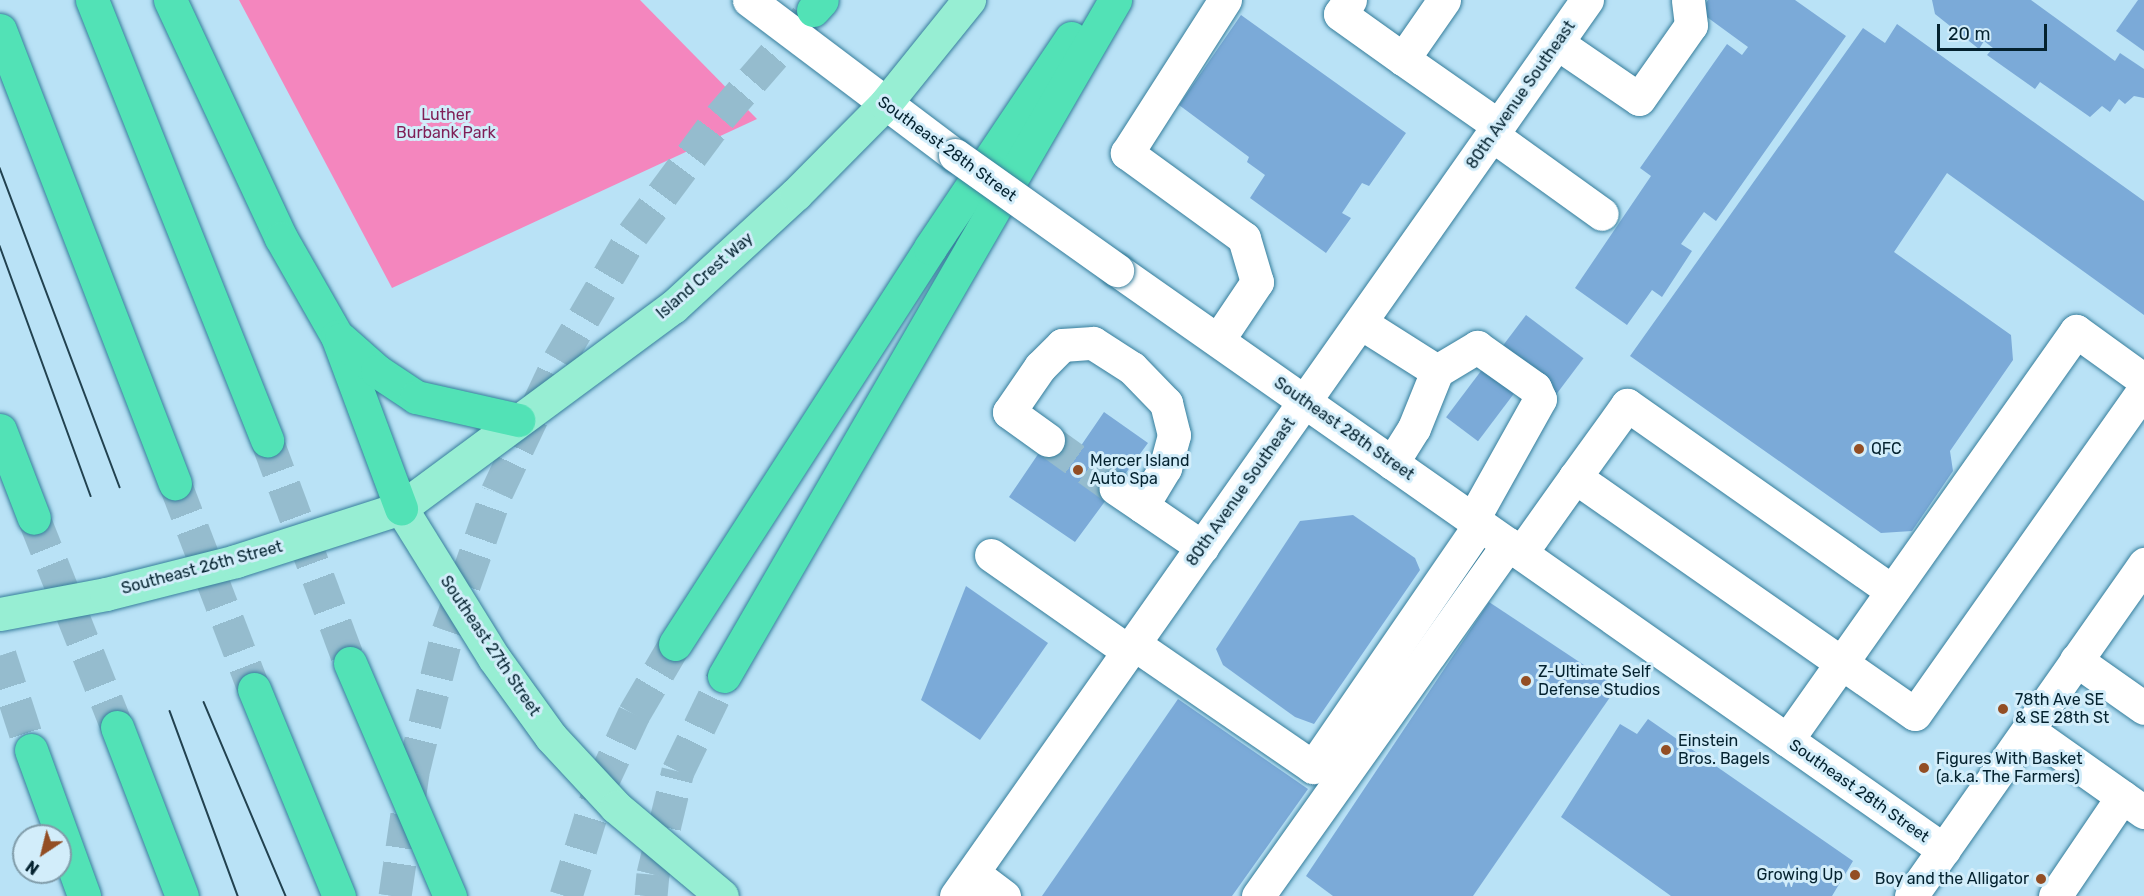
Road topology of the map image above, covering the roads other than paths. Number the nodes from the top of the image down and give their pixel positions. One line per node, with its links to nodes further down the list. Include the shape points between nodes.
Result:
1 (92, 0): 27 (highway)
2 (170, 0): 19 (highway, via 281,238)
3 (749, 0): 15 (street, Southeast 28th Street)
4 (969, 0): 15 (main road, Island Crest Way)
5 (1097, 0): 45 (highway, via 930,248)
6 (1115, 0): 50 (highway)
7 (1225, 0): 20 (street, via 1128,153 1244,238 1257,282)
8 (1350, 0): 14 (street, via 1340,14)
9 (1444, 0): 14 (street)
10 (1587, 0): 13 (street, 80th Avenue Southeast)
11 (1688, 0): 13 (street, via 1691,25 1639,99)
12 (0, 30): 31 (highway)
13 (1557, 43): 16 (street, 80th Avenue Southeast)
14 (1403, 58): 16 (street)
15 (885, 104): 20 (street, Southeast 28th Street, bridge); 25 (main road, Island Crest Way, via 796,195 673,307)
16 (1496, 131): 17 (street); 18 (street, 80th Avenue Southeast)
17 (1602, 214)
18 (1360, 323): 21 (street); 24 (street, 80th Avenue Southeast)
19 (337, 336): 25 (highway, via 377,371 416,397); 34 (highway)
20 (1218, 340): 24 (street, Southeast 28th Street)
21 (1437, 371): 29 (street, via 1414,428); 36 (street, via 1477,346 1535,388 1540,399)
22 (2144, 380): 41 (street, via 2076,331)
23 (2144, 389): 49 (street, via 1915,714)
24 (1305, 402): 29 (street, Southeast 28th Street); 37 (street, 80th Avenue Southeast)
25 (518, 420): 34 (main road, Island Crest Way)
26 (0, 430): 35 (highway)
27 (267, 440)
28 (1048, 440): 33 (street, via 1009,411 1040,367 1062,345 1093,343 1132,368 1166,403 1174,435 1165,468)
29 (1392, 463): 36 (street, Southeast 28th Street)
30 (1575, 477): 38 (street); 41 (street, via 1627,405); 49 (street)
31 (175, 483)
32 (1115, 488): 33 (street)
33 (1142, 506): 37 (street)
34 (401, 508): 43 (main road, Southeast 26th Street, via 236,561 106,594); 64 (main road, Southeast 27th Street, via 494,658 551,737 616,807)
35 (34, 518)
36 (1476, 522): 38 (street, Southeast 28th Street); 46 (street, via 1313,767)
37 (1202, 547): 46 (street, 80th Avenue Southeast)
38 (1514, 548): 55 (street, Southeast 28th Street); 66 (street)
39 (990, 555): 46 (street)
40 (2144, 564): 47 (street)
41 (1892, 591): 49 (street)
42 (1492, 593): 44 (street)
43 (0, 614)
44 (1462, 643)
45 (675, 644)
46 (1131, 647): 59 (street, 80th Avenue Southeast)
47 (2076, 660): 52 (street); 54 (street)
48 (350, 663): 63 (highway)
49 (1840, 665): 55 (street)
50 (724, 676)
51 (254, 689): 62 (highway)
52 (2144, 708)
53 (117, 727): 61 (highway)
54 (2028, 729): 57 (street); 58 (street)
55 (1787, 740): 58 (street, Southeast 28th Street)
56 (31, 750): 60 (highway)
57 (2133, 804): 68 (street)
58 (1944, 850): 67 (street)
59 (964, 885): 65 (street)
60 (84, 896)
61 (182, 896)
62 (339, 896)
63 (450, 896)
64 (723, 896)
65 (1004, 896)
66 (1258, 896)
67 (1911, 896)
68 (2055, 896)

